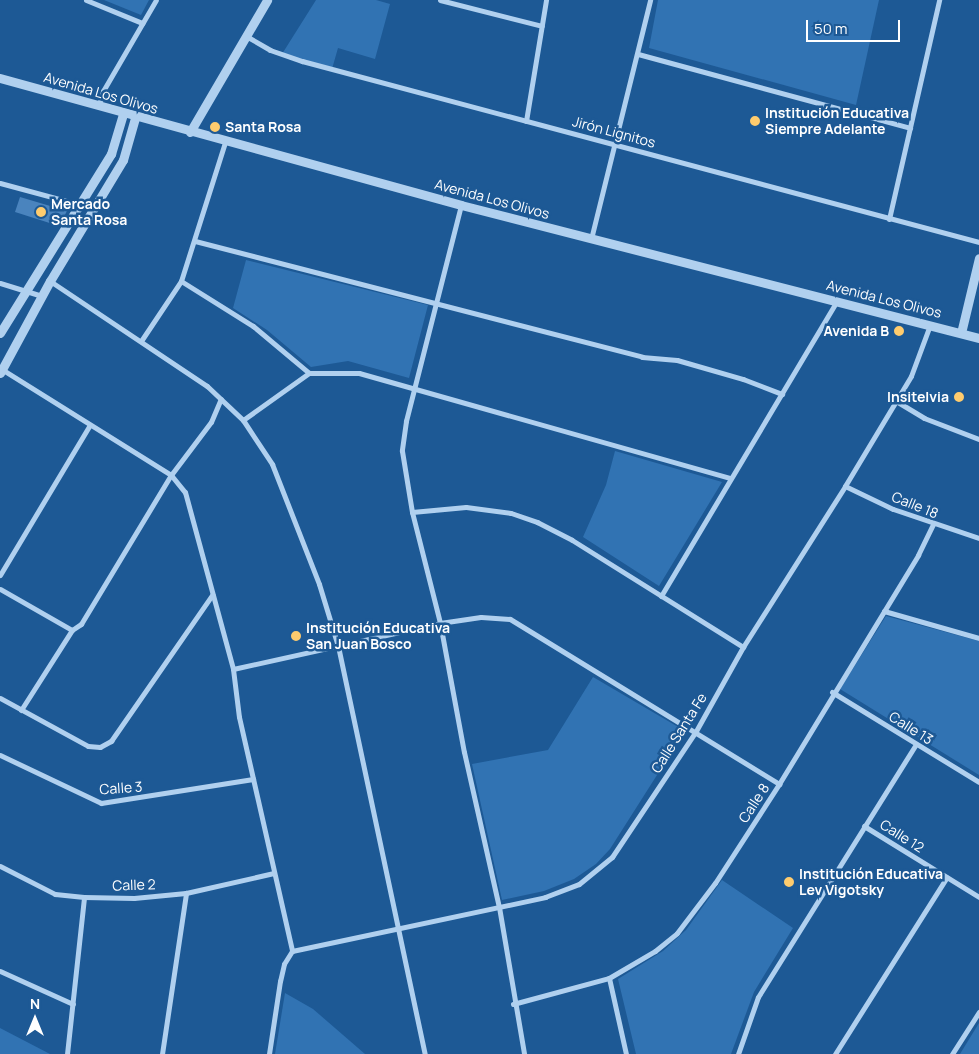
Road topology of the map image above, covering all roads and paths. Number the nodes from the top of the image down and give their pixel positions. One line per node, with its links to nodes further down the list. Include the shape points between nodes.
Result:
1 (86, 0): 8 (street)
2 (156, 0): 8 (street)
3 (267, 0): 10 (street)
4 (440, 0): 9 (street)
5 (546, 0): 9 (street)
6 (650, 0): 11 (street)
7 (939, 0): 17 (street)
8 (142, 23): 13 (street, via 103,91)
9 (542, 26): 16 (street)
10 (246, 36): 16 (street, Jirón Lignitos, via 270,50 302,61); 18 (street)
11 (638, 54): 17 (street); 20 (street)
12 (0, 78): 13 (street, Avenida Los Olivos)
13 (98, 106): 14 (street, Avenida Los Olivos)
14 (123, 114): 15 (street, Avenida Los Olivos); 22 (street, via 111,154)
15 (135, 118): 18 (street, Avenida Los Olivos); 29 (street, via 122,160)
16 (526, 121): 20 (street, Jirón Lignitos)
17 (910, 128): 24 (street)
18 (190, 132): 19 (street, Avenida Los Olivos)
19 (225, 142): 23 (street, Avenida Los Olivos); 26 (street)
20 (613, 143): 24 (street, Jirón Lignitos); 25 (street)
21 (0, 183): 22 (street)
22 (78, 204): 32 (street)
23 (460, 205): 25 (street, Avenida Los Olivos); 34 (street)
24 (889, 219): 27 (street, Jirón Lignitos)
25 (591, 239): 35 (street, Avenida Los Olivos)
26 (195, 241): 30 (street); 34 (street)
27 (979, 242)
28 (979, 258): 38 (street)
29 (50, 281): 33 (street); 40 (street)
30 (181, 281): 40 (street); 42 (street, via 253,326)
31 (0, 283): 32 (street)
32 (24, 290): 33 (street); 37 (street)
33 (43, 296): 41 (street)
34 (436, 301): 43 (street); 44 (street, via 642,357 677,360)
35 (837, 301): 36 (street, Avenida Los Olivos); 44 (street)
36 (930, 325): 38 (street, Avenida Los Olivos); 46 (street, Calle Santa Fe, via 918,359)
37 (0, 333)
38 (961, 333): 39 (street, Avenida Los Olivos)
39 (979, 338)
40 (141, 341): 45 (street, via 186,369)
41 (1, 370): 48 (street)
42 (309, 373): 43 (street, via 359,373); 47 (street)
43 (414, 390): 51 (street); 53 (street, via 402,451)
44 (782, 394): 51 (street)
45 (221, 399): 47 (street); 50 (street, via 211,422)
46 (896, 401): 49 (street, via 946,428); 52 (street, Calle Santa Fe)
47 (243, 420): 64 (street, via 272,464 320,584)
48 (89, 426): 50 (street); 56 (street)
49 (979, 440)
50 (171, 475): 58 (street, via 185,492); 62 (street, via 81,624)
51 (730, 478): 59 (street)
52 (846, 486): 54 (street, Calle 18); 65 (street, Calle Santa Fe)
53 (412, 512): 59 (street, via 466,507 511,513 572,540); 61 (street)
54 (933, 524): 55 (street, Calle 18); 60 (street, Calle 8)
55 (979, 538)
56 (0, 575)
57 (0, 589): 62 (street)
58 (212, 595): 66 (street); 69 (street, via 111,741 100,747 88,746)
59 (660, 596): 65 (street)
60 (884, 611): 63 (street); 67 (street, Calle 8)
61 (440, 623): 64 (street); 70 (street, via 481,617 510,619); 83 (street)
62 (72, 630): 69 (street)
63 (979, 638)
64 (338, 646): 66 (street); 84 (street)
65 (742, 647): 70 (street, Calle Santa Fe)
66 (233, 669): 73 (street, via 239,717)
67 (832, 692): 71 (street, Calle 13); 75 (street, Calle 8)
68 (0, 698): 69 (street)
69 (21, 710)
70 (696, 731): 75 (street); 83 (street, Calle Santa Fe, via 612,857 595,873 566,890)
71 (916, 744): 74 (street, Calle 13); 76 (street)
72 (0, 755): 73 (street, Calle 3, via 101,803)
73 (253, 779): 78 (street)
74 (979, 782)
75 (779, 784): 87 (street, Calle 8, via 716,883 677,933 655,951)
76 (864, 826): 79 (street, Calle 12); 97 (street, via 758,997)
77 (0, 866): 81 (street, Calle 2, via 55,894)
78 (274, 873): 80 (street, Calle 2); 85 (street)
79 (947, 877): 82 (street, Calle 12); 98 (street)
80 (186, 893): 81 (street, Calle 2, via 134,898); 92 (street)
81 (84, 897): 88 (street)
82 (979, 897)
83 (498, 907): 84 (street, Calle Santa Fe); 89 (street)
84 (397, 928): 85 (street, Calle Santa Fe); 94 (street)
85 (292, 951): 93 (street, via 282,972)
86 (0, 971): 88 (street)
87 (609, 978): 89 (street, Calle 8); 96 (street)
88 (73, 1004): 91 (street)
89 (513, 1004): 95 (street)
90 (979, 1012): 99 (street)
91 (67, 1054)
92 (162, 1054)
93 (268, 1054)
94 (425, 1054)
95 (524, 1054)
96 (626, 1054)
97 (738, 1054)
98 (835, 1054)
99 (952, 1054)

